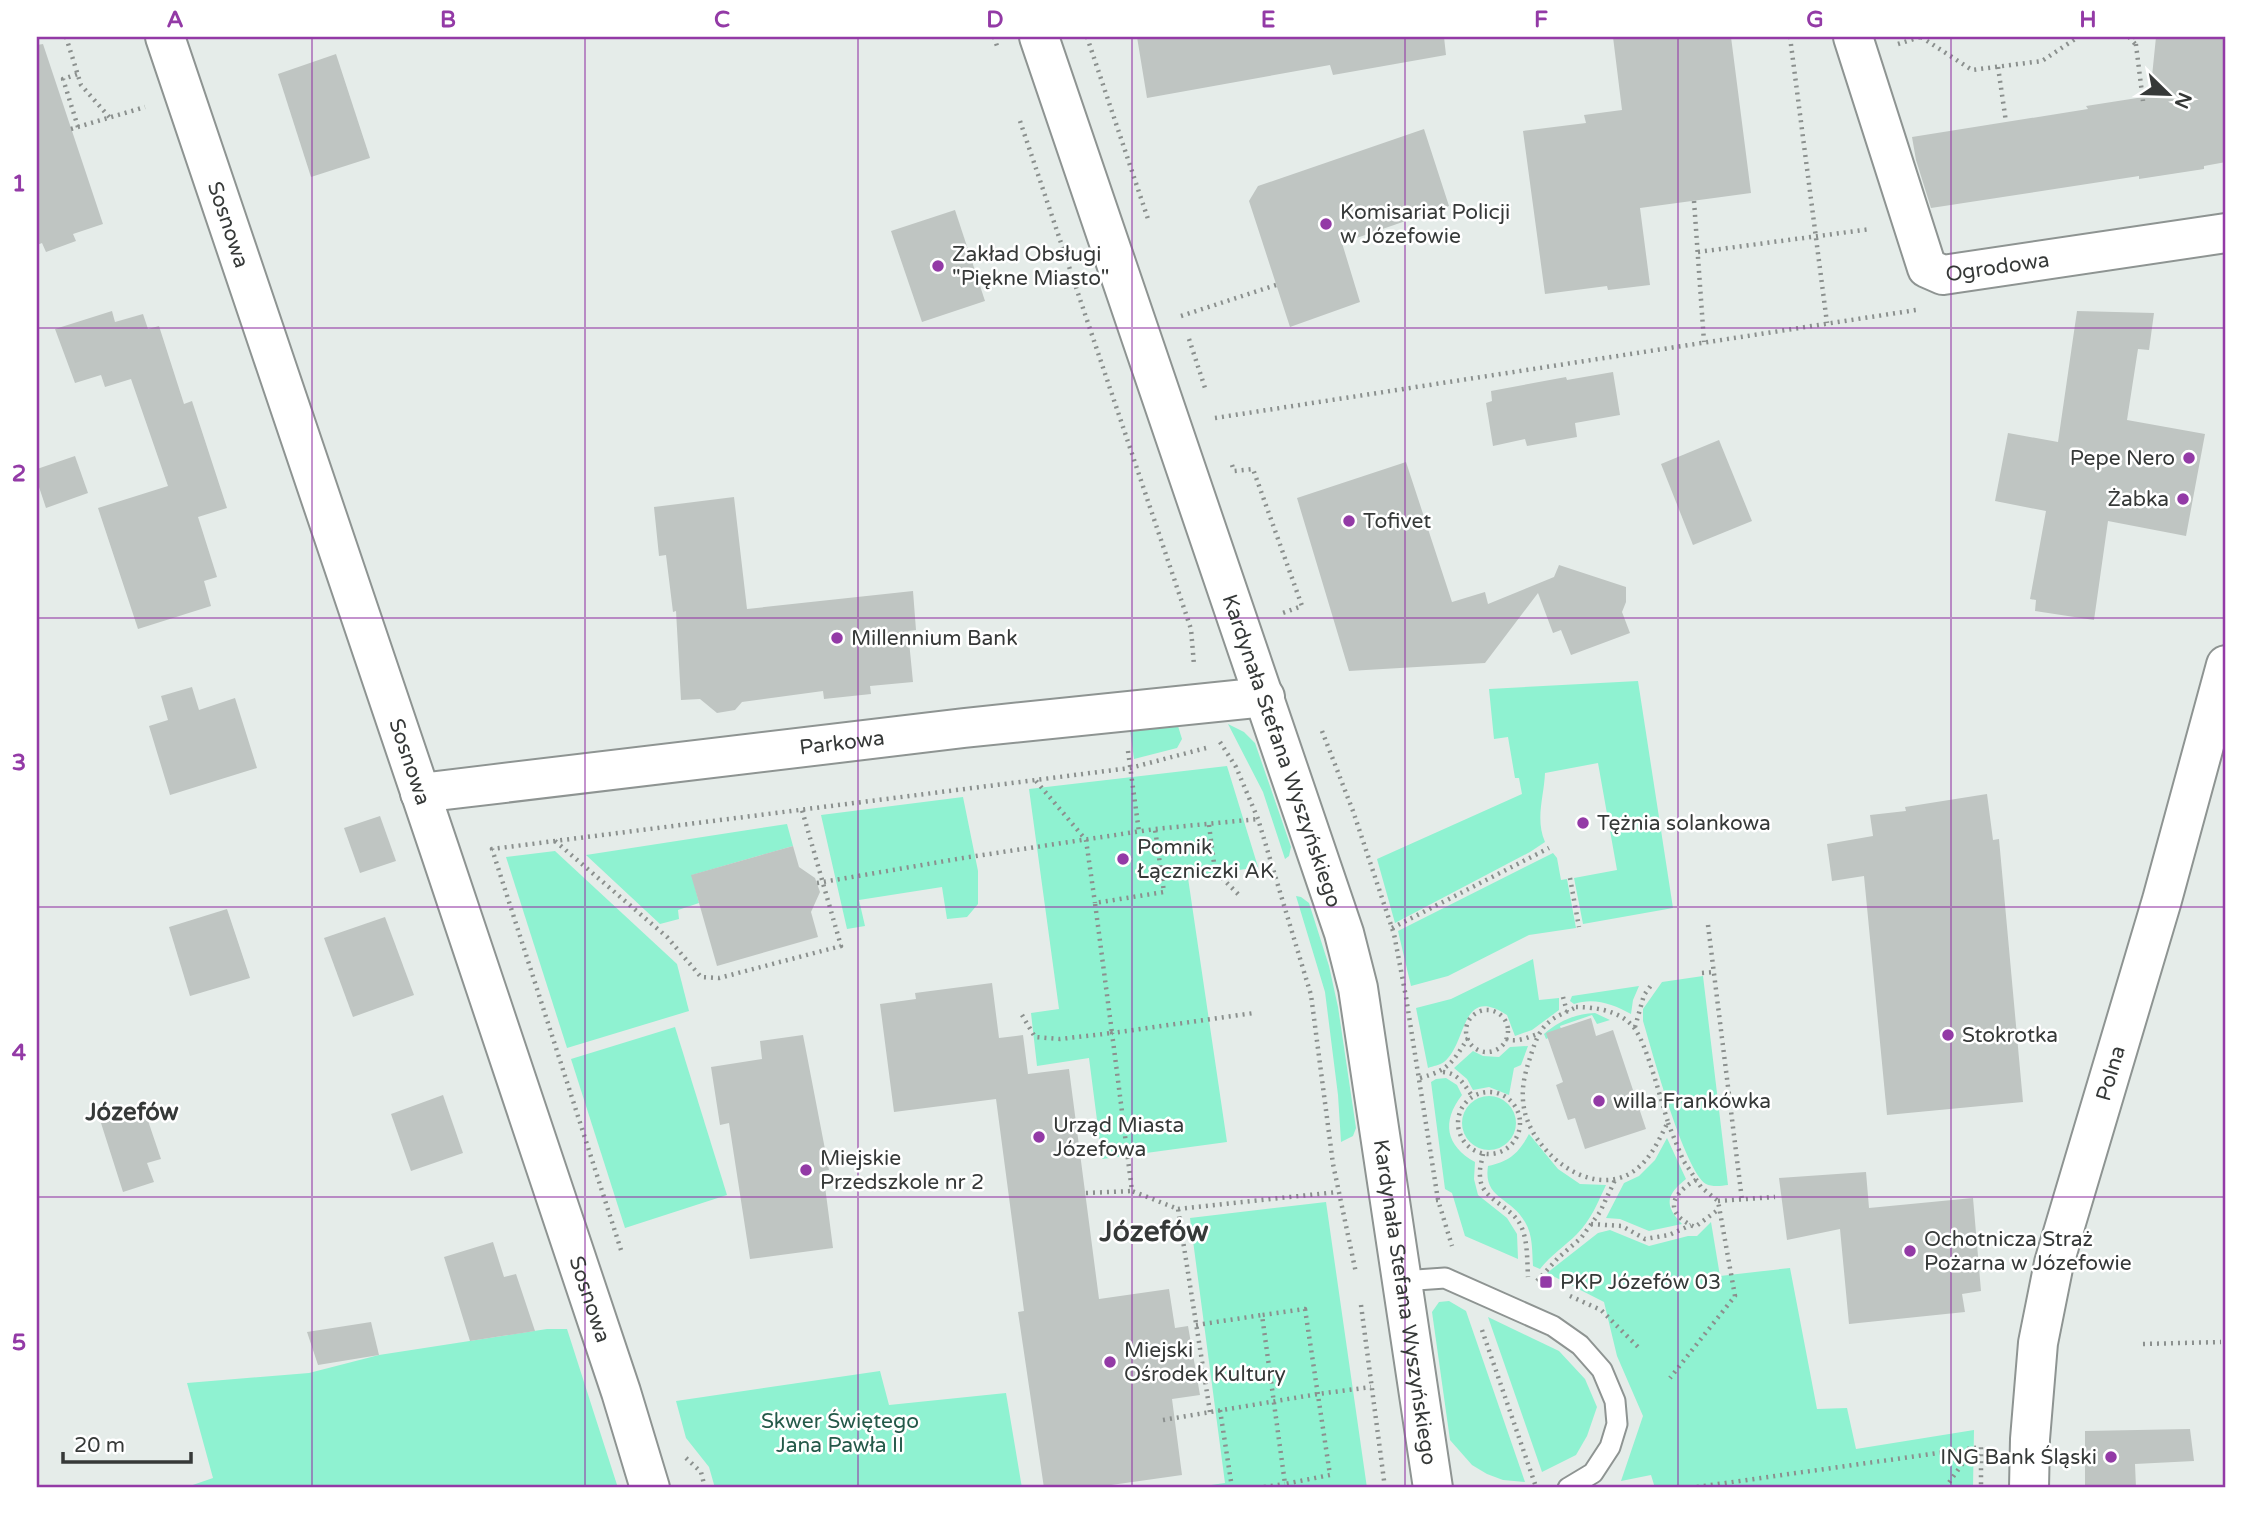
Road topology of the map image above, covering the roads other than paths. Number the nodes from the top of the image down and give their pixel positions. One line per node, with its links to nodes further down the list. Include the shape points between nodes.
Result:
1 (165, 37): 8 (street, Sosnowa)
2 (1039, 37): 6 (street, Kardynała Stefana Wyszyńskiego)
3 (1853, 37): 4 (street, Ogrodowa, via 1927,268 1943,275)
4 (2226, 233)
5 (2226, 665): 7 (street, Polna)
6 (1265, 697): 8 (street, Parkowa); 9 (street, Kardynała Stefana Wyszyńskiego, via 1324,870 1358,988)
7 (2212, 771): 13 (street, Polna, via 2054,1263 2038,1343)
8 (420, 793): 10 (street, Sosnowa)
9 (1402, 1281): 11 (street, Kardynała Stefana Wyszyńskiego); 12 (lane, via 1445,1278 1553,1326 1580,1345 1602,1370 1615,1401 1617,1424 1610,1447 1593,1473)
10 (650, 1488)
11 (1433, 1488)
12 (1568, 1488)
13 (2029, 1488)

